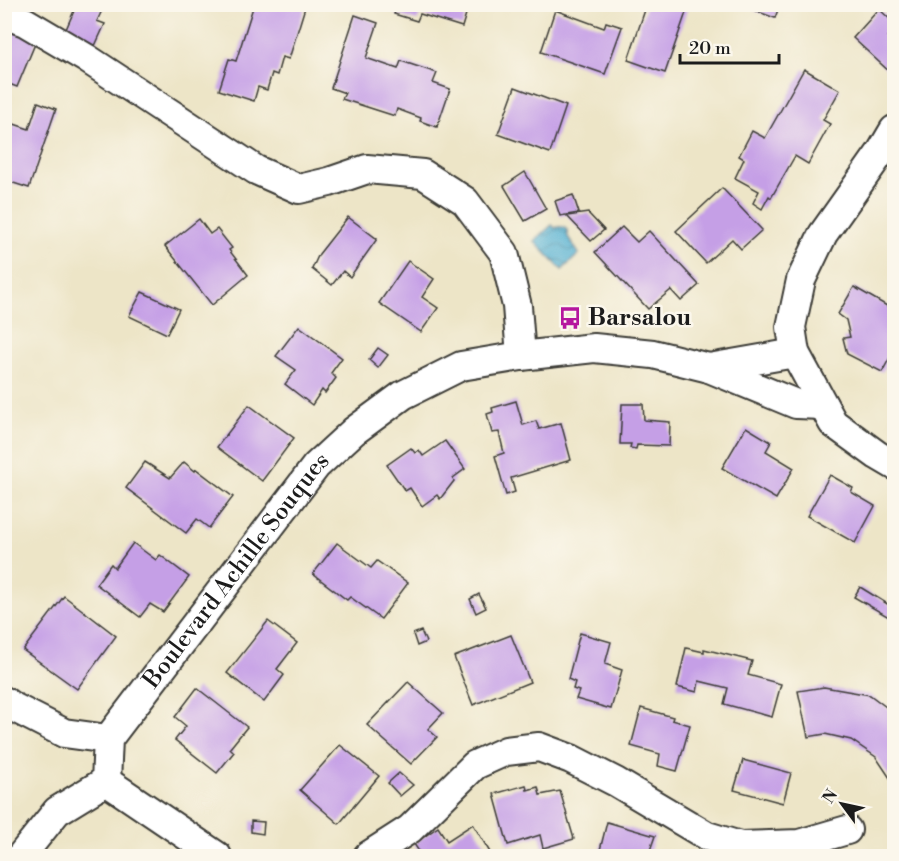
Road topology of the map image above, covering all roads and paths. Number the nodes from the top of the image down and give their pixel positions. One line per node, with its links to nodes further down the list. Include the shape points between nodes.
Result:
1 (4, 14): 4 (street, via 86,58 256,170 299,189 367,168 423,174 465,201 504,252 517,306)
2 (890, 145): 3 (street, via 823,234 801,280 791,327)
3 (795, 353): 5 (street); 6 (street)
4 (520, 356): 5 (street, Boulevard Achille Souques, via 594,348 653,354); 9 (street, Boulevard Achille Souques, via 461,366 403,395 354,431 316,466)
5 (708, 368): 6 (street, Boulevard Achille Souques, via 796,404)
6 (823, 405): 7 (street, via 833,423)
7 (894, 465)
8 (4, 701): 9 (street, via 64,733)
9 (108, 739): 10 (street)
10 (106, 781): 12 (street, via 57,811); 13 (street)
11 (847, 830): 14 (street, via 799,844 740,846 707,836 616,782 539,747 506,752 475,765 410,829)
12 (21, 856)
13 (217, 856)
14 (368, 856)

